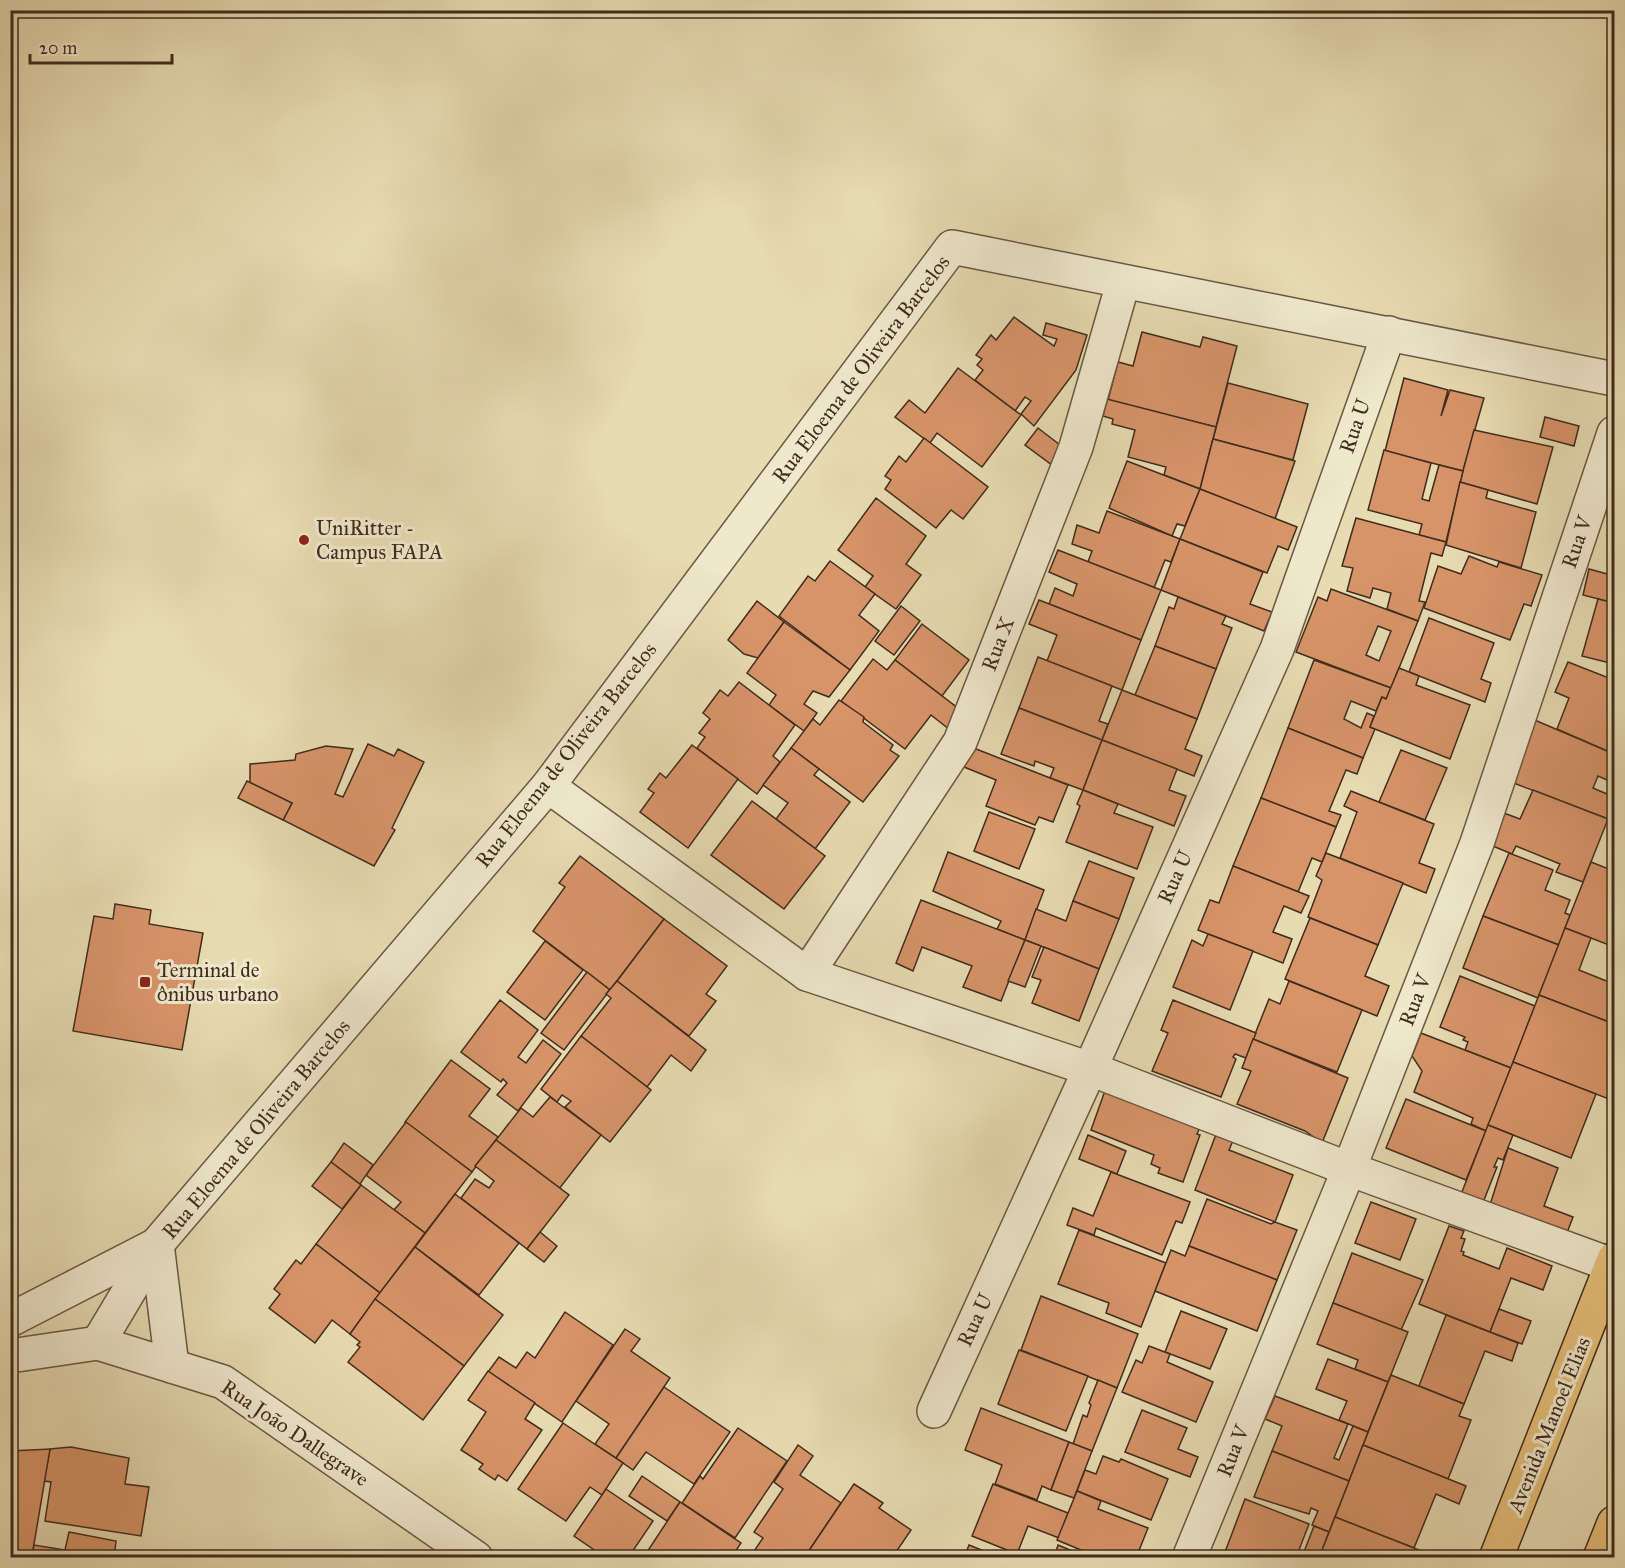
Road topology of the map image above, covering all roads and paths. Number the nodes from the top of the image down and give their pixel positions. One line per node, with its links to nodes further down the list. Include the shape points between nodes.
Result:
1 (1123, 283): 2 (street); 5 (street, Rua Eloema de Oliveira Barcelos, via 952,247); 6 (street, Rua X, via 1076,447 960,742)
2 (1389, 333): 3 (street); 7 (street, Rua U, via 1276,649)
3 (1614, 380)
4 (1614, 433): 8 (street, Rua V, via 1477,843)
5 (548, 786): 6 (street); 9 (street, Rua Eloema de Oliveira Barcelos)
6 (807, 974): 7 (street)
7 (1098, 1072): 8 (street); 15 (street, Rua U)
8 (1349, 1169): 10 (street); 18 (street, Rua V)
9 (157, 1244): 11 (street); 12 (street, Rua Eloema de Oliveira Barcelos); 14 (street, Rua Eloema de Oliveira Barcelos)
10 (1613, 1262): 19 (main road, Avenida Manoel Elias)
11 (10, 1320)
12 (98, 1343): 13 (street); 14 (street, Rua João Dallegrave)
13 (10, 1356)
14 (172, 1366): 17 (street, Rua João Dallegrave, via 223,1382)
15 (934, 1411)
16 (1614, 1522): 20 (main road)
17 (476, 1557)
18 (1190, 1557)
19 (1496, 1557)
20 (1599, 1557)

